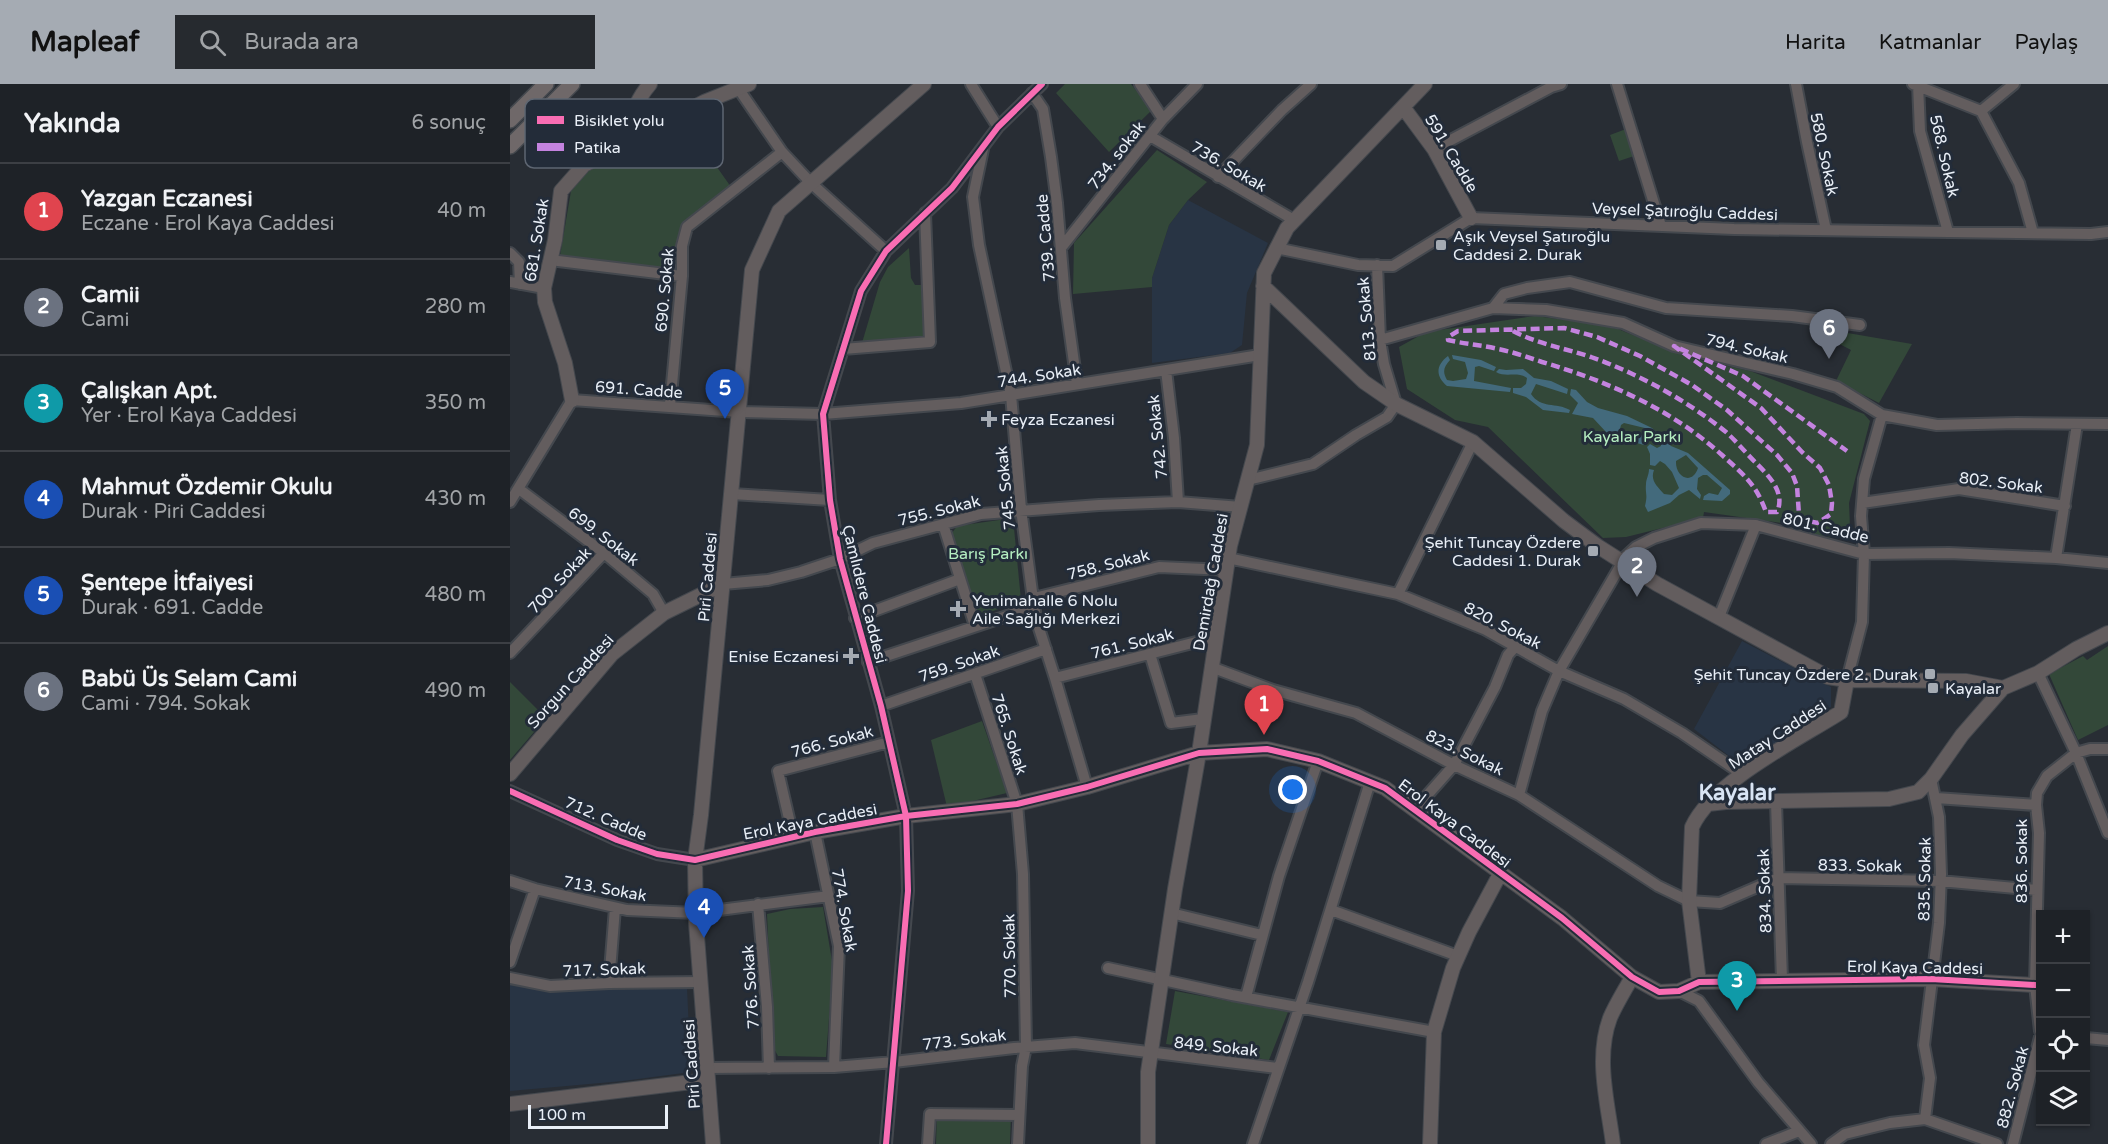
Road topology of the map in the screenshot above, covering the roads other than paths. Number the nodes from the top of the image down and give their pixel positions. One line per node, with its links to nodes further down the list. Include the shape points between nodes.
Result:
1 (546, 84): 18 (main road)
2 (572, 84): 19 (main road)
3 (650, 84): 20 (street)
4 (924, 84): 36 (street, Piri Caddesi)
5 (972, 84): 27 (street)
6 (1042, 84): 17 (street, Çamlıdere Caddesi)
7 (1140, 84): 25 (street)
8 (1197, 84): 25 (street, 734. sokak)
9 (1311, 84): 35 (street)
10 (1425, 84): 23 (street, Demirdağ Caddesi)
11 (1617, 84): 40 (street)
12 (1796, 84): 41 (street, 580. Sokak)
13 (2014, 84): 24 (street)
14 (1553, 85): 32 (street)
15 (1916, 85): 24 (street); 42 (street, 568. Sokak, via 1920,131)
16 (743, 86): 21 (street, 681. Sokak); 33 (street)
17 (1032, 93): 27 (street, Çamlıdere Caddesi); 45 (street, 739. Cadde, via 1043,109)
18 (531, 99)
19 (557, 99)
20 (639, 99)
21 (711, 99)
22 (525, 105): 26 (main road)
23 (1403, 107): 32 (street, 591. Cadde); 39 (street, Demirdağ Caddesi)
24 (1981, 111): 44 (street, via 2019,183)
25 (1163, 119): 29 (street, 734. sokak)
26 (510, 120)
27 (998, 127): 31 (street, Çamlıdere Caddesi)
28 (525, 131): 30 (main road)
29 (1150, 136): 35 (street, 736. Sokak); 45 (street, 734. sokak)
30 (510, 146)
31 (984, 146): 37 (street, Çamlıdere Caddesi, via 952,188); 62 (street, 745. Sokak, via 974,197 981,254)
32 (1434, 149): 38 (street, 591. Cadde)
33 (782, 152): 36 (street); 51 (street, 690. Sokak, via 687,227 682,246)
34 (581, 168): 49 (street, 681. Sokak, via 561,191)
35 (1218, 177): 39 (street, 736. Sokak)
36 (811, 183): 47 (street); 66 (street, Piri Caddesi, via 779,211 752,270)
37 (925, 213): 47 (street, Çamlıdere Caddesi); 58 (street, via 930,342)
38 (1471, 218): 40 (street, Veysel Şatıroğlu Caddesi); 50 (street, via 1393,266)
39 (1294, 220): 46 (street, Demirdağ Caddesi)
40 (1661, 226): 41 (street, Veysel Şatıroğlu Caddesi)
41 (1827, 230): 42 (street, Veysel Şatıroğlu Caddesi)
42 (1948, 232): 44 (street, Veysel Şatıroğlu Caddesi)
43 (2108, 232): 44 (street, Veysel Şatıroğlu Caddesi)
44 (2033, 233)
45 (1061, 248): 61 (street, 739. Cadde)
46 (1276, 248): 50 (street, via 1358,265); 53 (street, Demirdağ Caddesi, via 1264,273)
47 (886, 251): 58 (street, Çamlıdere Caddesi, via 861,291)
48 (510, 252): 52 (street, via 519,262)
49 (550, 260): 51 (street); 54 (street, 681. Sokak)
50 (1377, 265): 57 (street, 813. Sokak)
51 (682, 276): 65 (street, 690. Sokak)
52 (515, 283): 54 (street)
53 (1263, 286): 59 (street, Demirdağ Caddesi); 64 (street, via 1364,382)
54 (544, 288): 63 (street, 681. Sokak)
55 (1493, 308): 56 (street, via 1504,294 1570,282 1666,308 1792,316); 57 (street, 794. Sokak); 68 (street, 794. Sokak, via 1546,309 1623,323 1674,346 1837,387)
56 (1860, 325)
57 (1380, 340): 64 (street, 813. Sokak)
58 (843, 349): 67 (street, Çamlıdere Caddesi)
59 (1260, 355): 60 (street, 744. Sokak); 72 (street, Demirdağ Caddesi, via 1257,445)
60 (1166, 370): 61 (street, 744. Sokak); 77 (street, 742. Sokak)
61 (1077, 384): 62 (street, 744. Sokak)
62 (1011, 395): 67 (street, 744. Sokak); 81 (street, 745. Sokak)
63 (572, 400): 65 (street, 691. Cadde); 73 (street)
64 (1396, 404): 71 (street); 72 (street, via 1387,417 1313,464)
65 (670, 406): 66 (street, 691. Cadde)
66 (739, 412): 67 (street, 744. Sokak); 74 (street, Piri Caddesi)
67 (823, 414): 75 (street, Çamlıdere Caddesi)
68 (1882, 416): 69 (street, 794. Sokak, via 1937,425); 78 (street, via 1864,479)
69 (2077, 424): 70 (street, 794. Sokak); 79 (street)
70 (2108, 424)
71 (1473, 442): 88 (street, via 1564,521); 93 (street)
72 (1248, 480): 80 (street, Demirdağ Caddesi)
73 (519, 489): 76 (street); 84 (street, 699. Sokak)
74 (732, 494): 75 (street); 92 (street, Piri Caddesi)
75 (830, 500): 87 (street, Çamlıdere Caddesi)
76 (510, 502)
77 (1178, 502): 80 (street, 755. Sokak); 81 (street, 755. Sokak)
78 (1862, 503): 79 (street, 802. Sokak, via 1959,489); 85 (street)
79 (2065, 506): 86 (street)
80 (1241, 507): 90 (street, Demirdağ Caddesi)
81 (1021, 509): 82 (street, 755. Sokak); 94 (street, 745. Sokak)
82 (943, 524): 87 (street, 755. Sokak, via 873,543); 91 (street)
83 (1756, 525): 85 (street, 801. Cadde); 88 (street, 801. Cadde, via 1701,523 1645,543); 96 (street)
84 (604, 553): 95 (street, 699. Sokak, via 653,594); 103 (street, 700. Sokak)
85 (1864, 554): 86 (street, 801. Cadde); 111 (street, via 1862,622)
86 (2056, 558): 89 (street, 801. Cadde)
87 (840, 559): 92 (street, 755. Sokak, via 768,580); 97 (street, Çamlıdere Caddesi)
88 (1622, 563): 96 (street); 107 (street, 801. Cadde)
89 (2108, 563)
90 (1228, 564): 93 (street, 820. Sokak); 94 (street, 758. Sokak, via 1159,567); 100 (street, Demirdağ Caddesi)
91 (960, 579): 97 (street); 98 (street)
92 (723, 584): 95 (street, Sorgun Caddesi); 138 (street, Piri Caddesi)
93 (1398, 594): 101 (street, 820. Sokak, via 1484,629)
94 (1034, 602): 98 (street, 758. Sokak); 102 (street, 745. Sokak)
95 (664, 613): 121 (street, Sorgun Caddesi, via 612,654)
96 (1719, 617): 111 (street, via 1828,677)
97 (855, 618): 105 (street, Çamlıdere Caddesi)
98 (975, 626): 105 (street, 758. Sokak)
99 (2108, 633): 108 (street)
100 (1216, 637): 104 (street, 761. Sokak); 106 (street, Demirdağ Caddesi)
101 (1515, 647): 107 (street, 820. Sokak); 120 (street)
102 (1046, 649): 109 (street, 759. Sokak); 110 (street, 745. Sokak)
103 (510, 653)
104 (1150, 654): 110 (street, 761. Sokak); 114 (street, via 1171,723)
105 (868, 662): 113 (street, Çamlıdere Caddesi)
106 (1211, 667): 114 (street, Demirdağ Caddesi); 120 (street, 823. Sokak, via 1273,690 1356,713)
107 (1559, 672): 122 (street, 820. Sokak, via 1624,699); 127 (street, 801. Cadde, via 1542,711)
108 (2038, 673): 112 (street); 118 (street)
109 (975, 674): 113 (street, 759. Sokak); 130 (street, 765. Sokak)
110 (1055, 678): 125 (street, 745. Sokak)
111 (1847, 680): 112 (street, via 1966,681); 122 (street, Matay Caddesi, via 1841,712)
112 (2003, 688): 123 (street)
113 (881, 706): 115 (street, Çamlıdere Caddesi)
114 (1203, 719): 117 (street, Demirdağ Caddesi)
115 (889, 742): 134 (street, Çamlıdere Caddesi); 137 (street, 766. Sokak, via 778,771)
116 (2108, 748): 118 (street)
117 (1199, 753): 119 (street, Erol Kaya Caddesi, via 1267,749); 125 (street, Erol Kaya Caddesi); 150 (street, Demirdağ Caddesi)
118 (2076, 753): 132 (street, 836. Sokak, via 2047,776 2037,793); 136 (street)
119 (1318, 761): 124 (street, Erol Kaya Caddesi); 152 (street)
120 (1454, 765): 127 (street, 823. Sokak); 133 (street)
121 (510, 774)
122 (1742, 774): 131 (street, Matay Caddesi)
123 (1931, 779): 128 (street, 835. Sokak); 129 (street, via 1918,792 1889,799)
124 (1370, 782): 133 (street, Erol Kaya Caddesi); 149 (street)
125 (1087, 787): 130 (street, Erol Kaya Caddesi)
126 (510, 791): 138 (street, 712. Cadde, via 617,840 657,854)
127 (1519, 795): 146 (street, 823. Sokak, via 1658,886)
128 (1935, 798): 132 (street); 142 (street, 835. Sokak, via 1940,817)
129 (1776, 802): 131 (street); 140 (street, 834. Sokak)
130 (1017, 804): 134 (street, Erol Kaya Caddesi); 172 (street, 770. Sokak, via 1023,874)
131 (1708, 804): 146 (street, Matay Caddesi, via 1692,827)
132 (2036, 805): 144 (street, 836. Sokak)
133 (1415, 809): 139 (street, Erol Kaya Caddesi)
134 (906, 816): 135 (street, Erol Kaya Caddesi); 175 (street, Çamlıdere Caddesi, via 908,891)
135 (815, 831): 137 (street, Erol Kaya Caddesi); 145 (street, 774. Sokak)
136 (2108, 833)
137 (793, 836): 138 (street, Erol Kaya Caddesi)
138 (695, 860): 151 (street, Piri Caddesi)
139 (1500, 874): 153 (street); 156 (street, Erol Kaya Caddesi, via 1562,918)
140 (1778, 878): 142 (street, 833. Sokak); 146 (street, 833. Sokak, via 1720,903); 159 (street, 834. Sokak)
141 (510, 881): 143 (street, 713. Sokak)
142 (1940, 881): 144 (street, 833. Sokak); 158 (street, 835. Sokak)
143 (535, 890): 148 (street, 713. Sokak); 154 (street)
144 (2036, 890): 164 (street, 836. Sokak)
145 (829, 896): 147 (street, 713. Sokak); 176 (street, 774. Sokak, via 839,946)
146 (1689, 901): 162 (street, Matay Caddesi)
147 (758, 904): 151 (street, 713. Sokak); 177 (street, 776. Sokak)
148 (615, 908): 151 (street, 713. Sokak); 163 (street)
149 (1331, 909): 153 (street); 167 (street)
150 (1172, 913): 152 (street); 160 (street, Demirdağ Caddesi)
151 (696, 914): 161 (street, Piri Caddesi)
152 (1262, 935): 166 (street)
153 (1458, 956): 169 (street)
154 (510, 962)
155 (1108, 968): 160 (street)
156 (1632, 977): 165 (street, Erol Kaya Caddesi, via 1659,992); 191 (street, via 1610,1019 1605,1043 1603,1070)
157 (510, 978): 163 (street, 717. Sokak, via 550,986)
158 (1931, 979): 159 (street, Erol Kaya Caddesi); 164 (street, Erol Kaya Caddesi); 182 (street, 835. Sokak, via 1924,1045 1930,1078)
159 (1782, 980): 162 (street, Erol Kaya Caddesi)
160 (1161, 981): 166 (street); 173 (street, Demirdağ Caddesi)
161 (701, 982): 163 (street, 717. Sokak); 179 (street, Piri Caddesi)
162 (1699, 982): 165 (street, Erol Kaya Caddesi)
163 (609, 983)
164 (2035, 985): 168 (street, 882. Sokak)
165 (1679, 991): 183 (street, via 1699,1001)
166 (1246, 997): 167 (street)
167 (1299, 1006): 169 (street); 178 (street)
168 (2039, 1018)
169 (1434, 1032): 190 (street)
170 (2090, 1038): 171 (street)
171 (2108, 1040)
172 (1026, 1047): 173 (street, 773. Sokak, via 1076,1043); 175 (street, 773. Sokak); 181 (street, 770. Sokak)
173 (1151, 1054): 178 (street, 849. Sokak); 188 (street, Demirdağ Caddesi)
174 (2036, 1060): 196 (street, 882. Sokak)
175 (894, 1062): 176 (street, 773. Sokak); 185 (street, Çamlıdere Caddesi)
176 (834, 1067): 177 (street, 773. Sokak)
177 (770, 1068): 179 (street, 773. Sokak)
178 (1277, 1068): 189 (street)
179 (708, 1074): 180 (street); 184 (street, Piri Caddesi)
180 (510, 1104)
181 (1018, 1115): 186 (street, via 930,1114); 187 (street, 770. Sokak)
182 (1925, 1119): 194 (street, via 1845,1134); 195 (street)
183 (1799, 1131): 192 (street); 193 (street)
184 (713, 1144)
185 (886, 1144)
186 (928, 1144)
187 (1018, 1144)
188 (1148, 1144)
189 (1252, 1144)
190 (1430, 1144)
191 (1613, 1144)
192 (1766, 1144)
193 (1811, 1144)
194 (1831, 1144)
195 (1997, 1144)
196 (2013, 1144)

